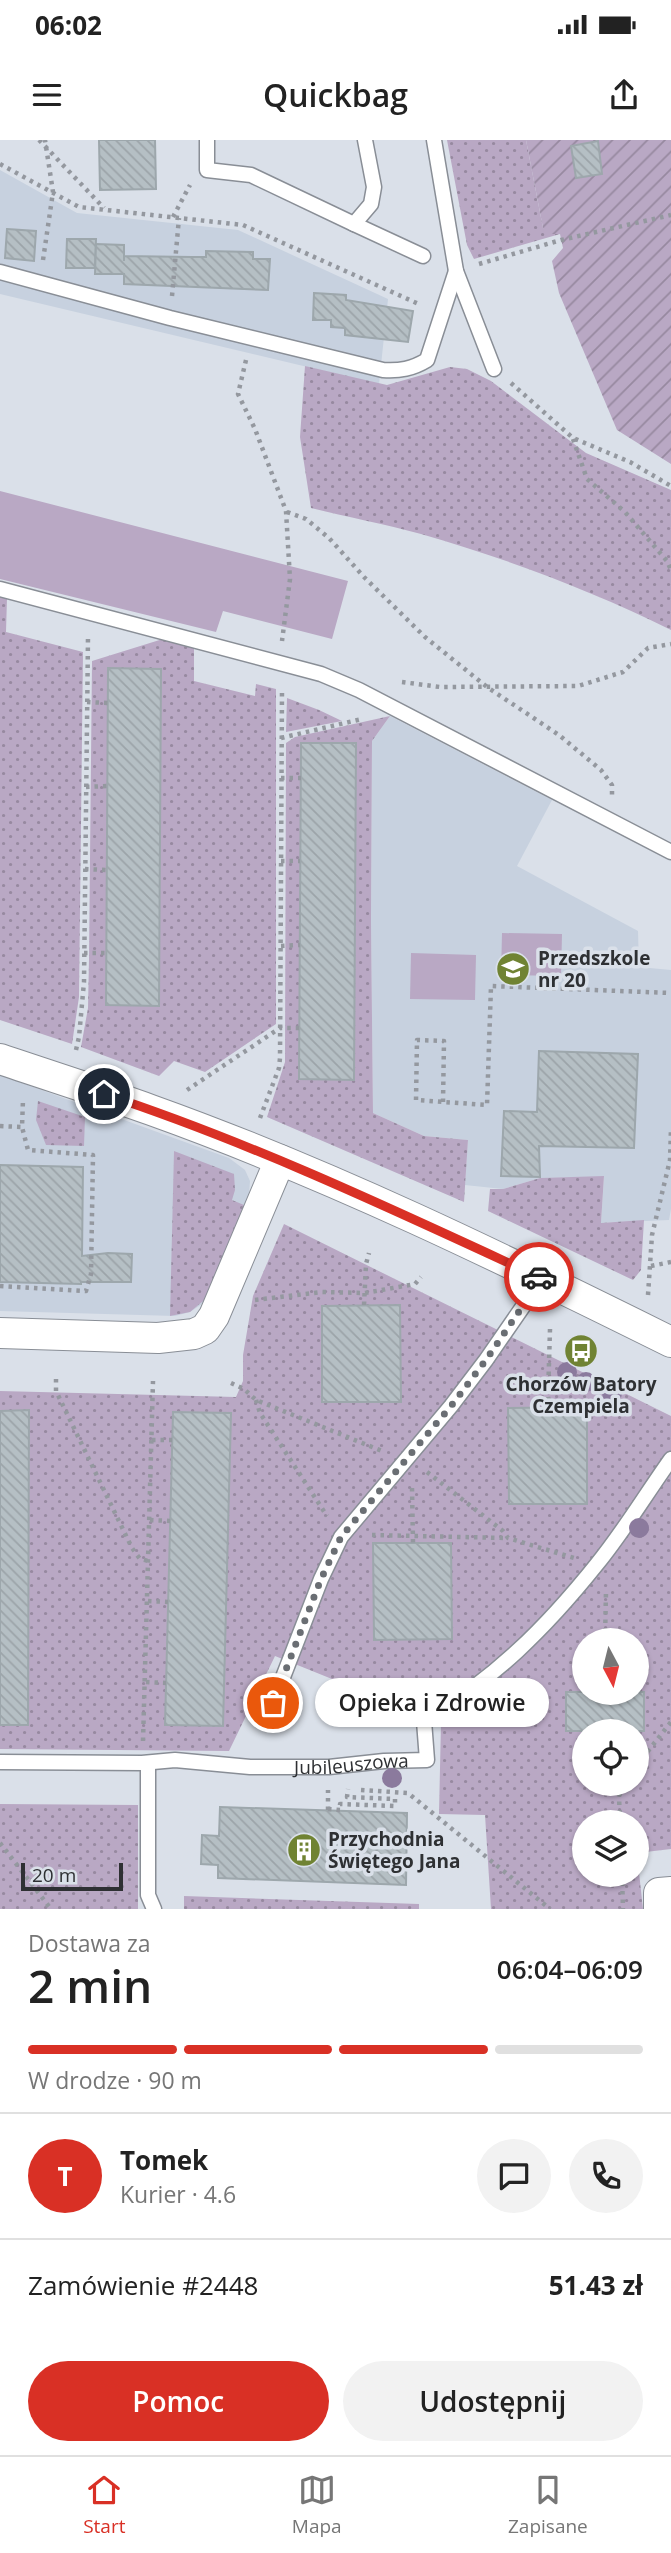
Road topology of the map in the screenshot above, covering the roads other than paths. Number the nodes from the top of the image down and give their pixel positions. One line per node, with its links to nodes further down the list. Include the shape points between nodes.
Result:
1 (207, 140): 4 (lane, via 206,170 251,175)
2 (365, 140): 4 (lane, via 374,187 371,204)
3 (434, 140): 6 (lane)
4 (354, 223): 5 (lane)
5 (423, 256)
6 (456, 271): 7 (lane, via 427,360 398,371 170,318); 8 (lane)
7 (0, 272)
8 (494, 369)
9 (0, 589): 10 (lane, via 321,674)
10 (671, 852)
11 (0, 1059): 12 (street, via 152,1110)
12 (279, 1160): 13 (street); 14 (street, via 205,1329 158,1338)
13 (541, 1279): 15 (street); 17 (lane, via 409,1464 341,1537)
14 (0, 1333)
15 (671, 1342)
16 (671, 1459): 19 (lane, Jubileuszowa, via 599,1563 540,1631 459,1699 424,1721 426,1760 329,1767 250,1767 175,1760)
17 (273, 1703)
18 (0, 1762): 19 (lane, Jubileuszowa)
19 (145, 1763): 21 (lane, via 148,1895)
20 (671, 1892): 22 (street, via 659,1893)
21 (154, 1909)
22 (659, 1909)

